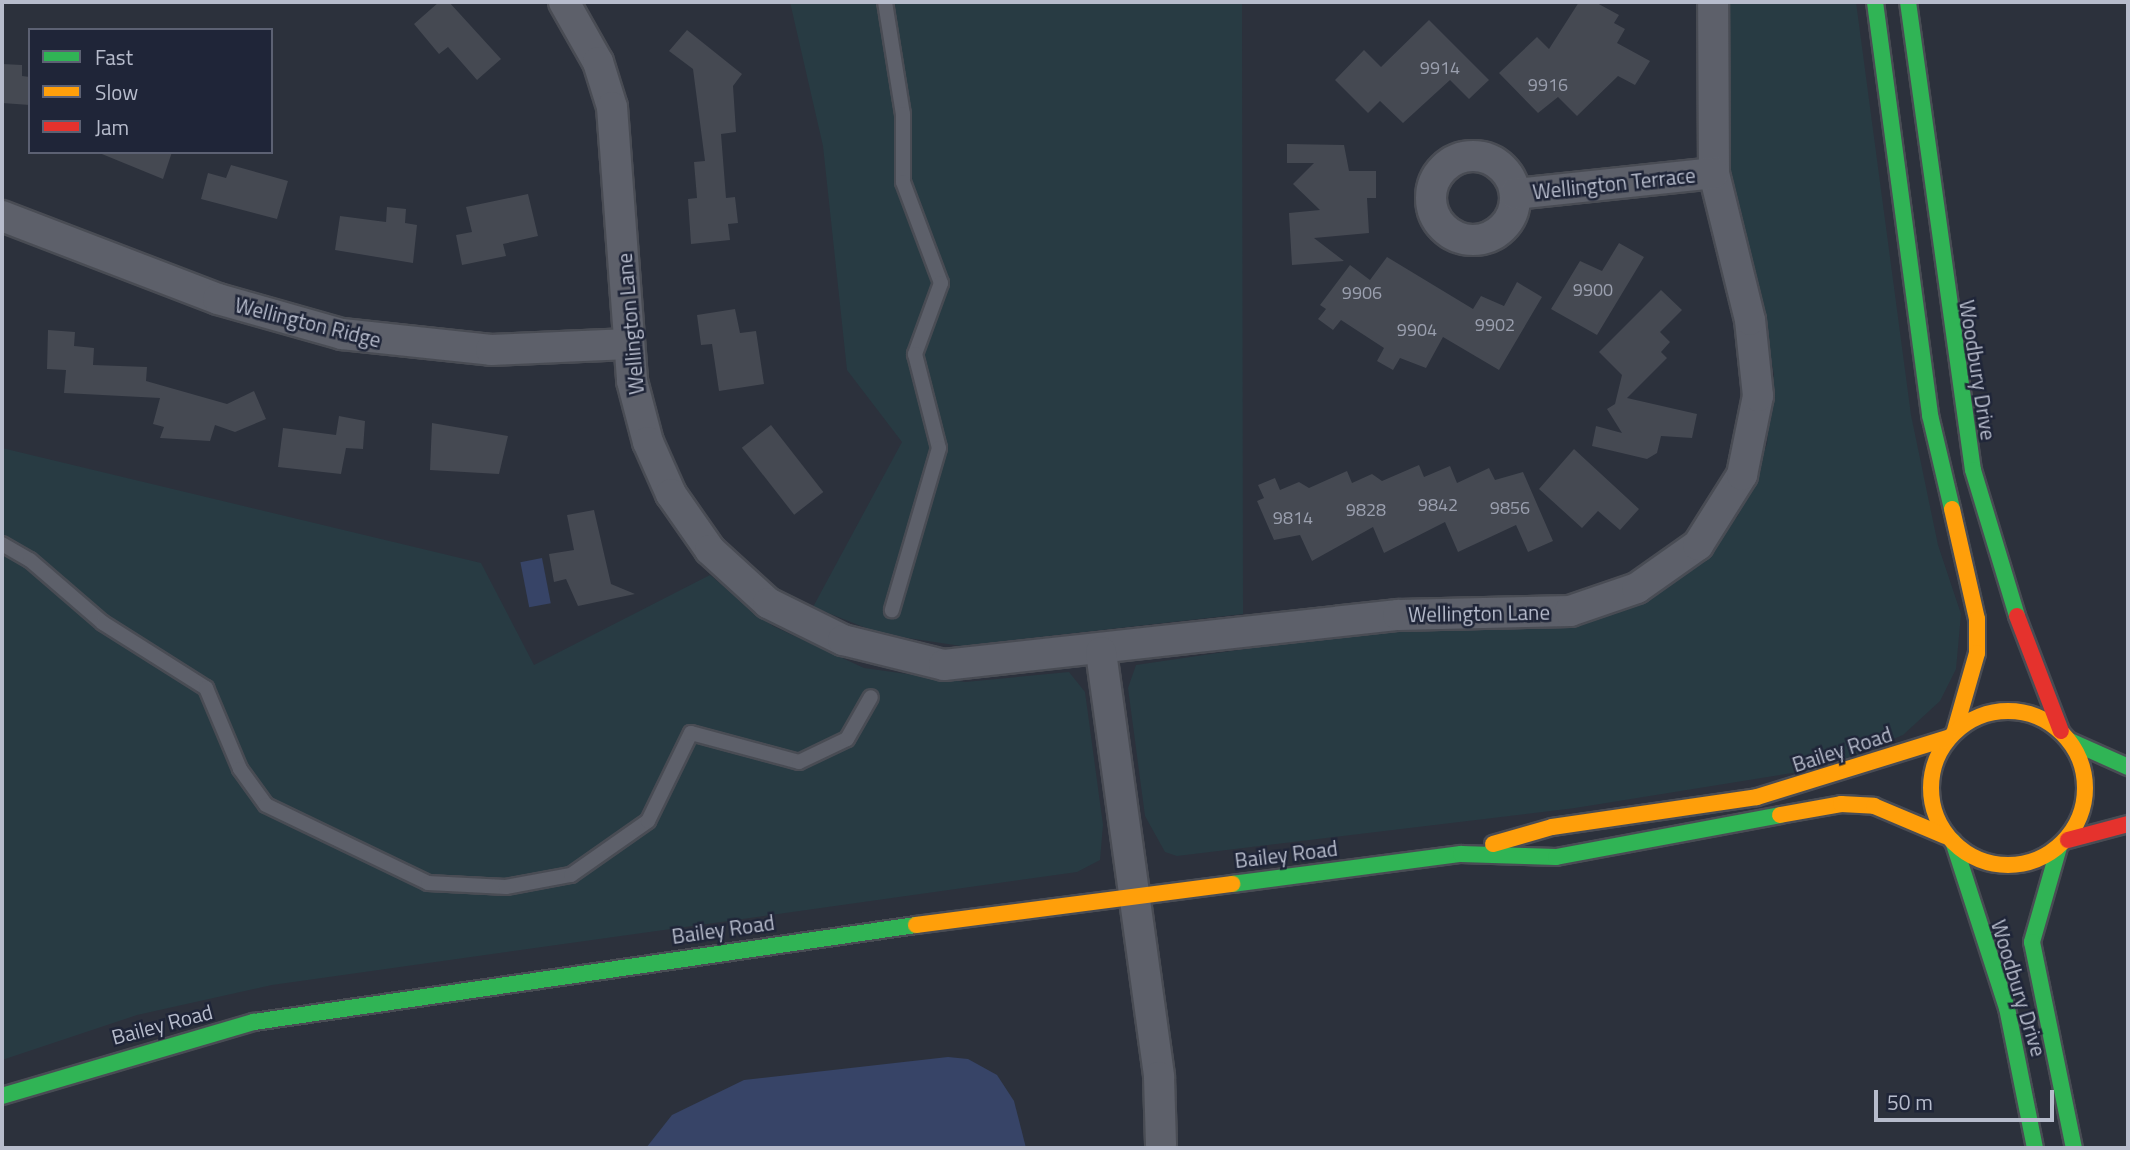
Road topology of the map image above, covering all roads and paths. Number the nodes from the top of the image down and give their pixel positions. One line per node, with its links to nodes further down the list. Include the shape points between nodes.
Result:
1 (564, 2): 9 (street, Wellington Lane, via 593,51 612,107)
2 (885, 2): 11 (lane, via 902,114 904,182 941,283 915,354 940,447)
3 (1713, 2): 6 (street, Wellington Lane)
4 (1875, 2): 14 (main road, via 1928,406 1977,619 1977,653)
5 (1908, 2): 15 (main road, Woodbury Drive, via 1946,307 1975,479 1996,563)
6 (1714, 173): 7 (street, Wellington Terrace); 12 (street, Wellington Lane, via 1750,320 1758,396 1742,475 1698,545 1668,569 1637,589 1570,611 1339,620)
7 (1515, 194)
8 (2, 216): 9 (street, Wellington Ridge, via 218,299 342,334 491,350)
9 (629, 344): 12 (street, Wellington Lane, via 642,424 671,494 710,550 768,603 843,640 944,666)
10 (2, 544): 13 (lane, via 30,560 103,623 206,688 240,769 266,806 428,883 506,887 571,875 649,821 691,733 799,762 847,739)
11 (892, 610)
12 (1101, 652): 21 (street)
13 (871, 697)
14 (1951, 734): 15 (main road, via 2008,714 2034,717); 18 (main road, via 1929,778 1932,811); 20 (main road, Bailey Road, via 1757,797 1552,827)
15 (2065, 736): 16 (main road); 19 (main road, via 2081,766 2085,803)
16 (2128, 767)
17 (2128, 824): 19 (main road)
18 (1949, 839): 19 (main road, via 1985,859 2009,863); 20 (main road, Bailey Road, via 1854,803 1556,857); 24 (main road, Woodbury Drive, via 2010,1020)
19 (2064, 843): 25 (main road, Woodbury Drive, via 2033,950)
20 (1461, 854): 21 (main road, Bailey Road)
21 (1135, 895): 22 (main road, Bailey Road, via 312,1012 197,1035); 23 (street, via 1160,1084)
22 (2, 1096)
23 (1161, 1144)
24 (2035, 1148)
25 (2074, 1148)

